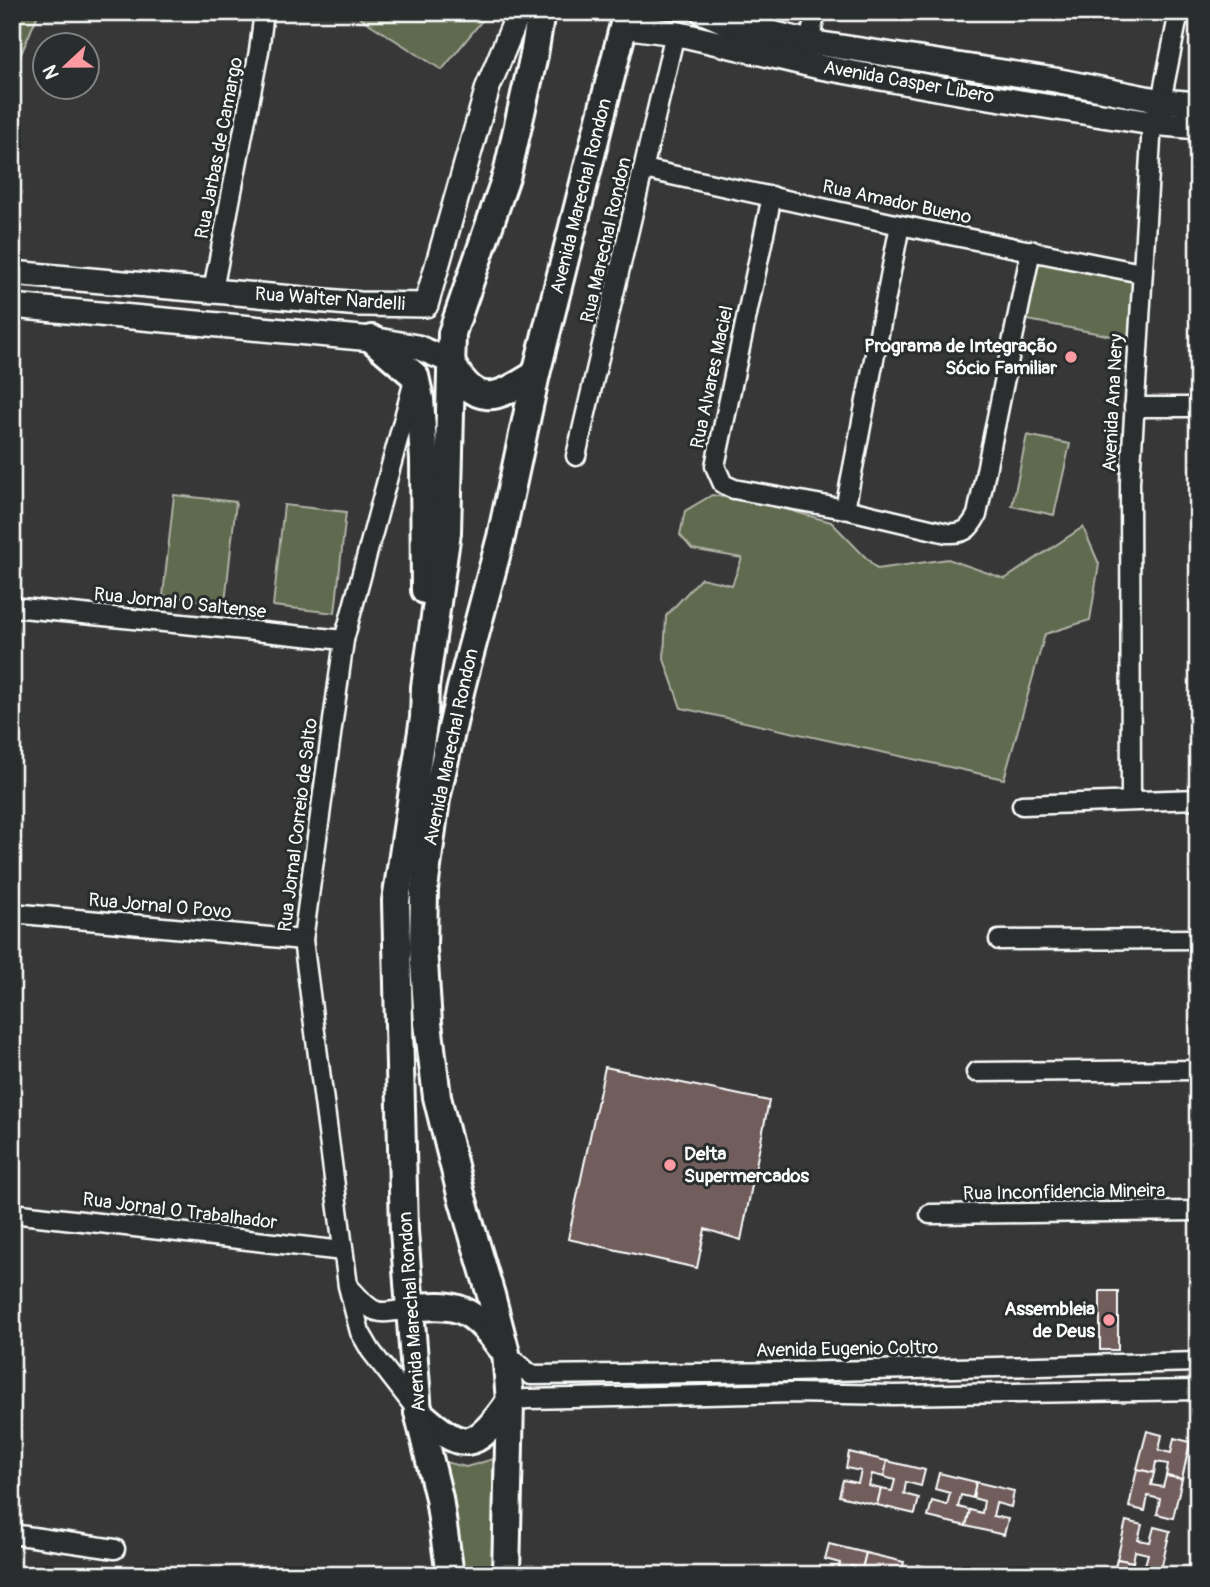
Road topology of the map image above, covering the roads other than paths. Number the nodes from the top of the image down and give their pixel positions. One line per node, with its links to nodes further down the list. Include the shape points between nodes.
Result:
1 (264, 12): 20 (street, Rua Jarbas de Camargo)
2 (519, 12): 20 (street, Rua Walter Nardelli, via 488,87 426,305 360,304)
3 (541, 12): 23 (main road, Avenida Marechal Rondon, via 507,174 457,314)
4 (703, 12): 9 (street, Avenida Casper Libero, via 726,22)
5 (816, 12): 9 (street)
6 (1179, 12): 10 (street, Avenida Ana Nery)
7 (625, 19): 8 (street, Avenida Casper Libero); 24 (main road, Avenida Marechal Rondon)
8 (674, 33): 12 (street, Avenida Casper Libero, via 872,76); 14 (street, Rua Marechal Rondon)
9 (809, 41): 10 (street, Avenida Casper Libero)
10 (1161, 101): 11 (street, Avenida Casper Libero); 12 (street, Avenida Ana Nery)
11 (1198, 104)
12 (1152, 123): 13 (street, Avenida Casper Libero); 19 (street, Avenida Ana Nery)
13 (1198, 127)
14 (645, 169): 15 (street, Rua Amador Bueno); 28 (street, Rua Marechal Rondon)
15 (772, 196): 16 (street, Rua Amador Bueno); 29 (street, Rua Alvares Maciel, via 715,466 723,484 734,489)
16 (900, 225): 17 (street, Rua Amador Bueno); 29 (street)
17 (1031, 250): 19 (street, Rua Amador Bueno); 29 (street, Rua Alvares Maciel, via 977,515 970,528 960,534 947,533)
18 (12, 273): 20 (street, Rua Walter Nardelli)
19 (1141, 273): 26 (street, Avenida Ana Nery)
20 (213, 290)
21 (12, 306): 22 (street, Rua Walter Nardelli)
22 (372, 339): 23 (street, Rua Walter Nardelli, via 417,347); 25 (main road)
23 (450, 361): 24 (main road, via 465,386 479,395 512,390); 32 (main road, Avenida Marechal Rondon, via 447,532)
24 (536, 374): 50 (main road, Avenida Marechal Rondon, via 436,799 424,889 422,948 437,1097)
25 (415, 376): 31 (street, Rua Jornal Correio de Salto); 32 (main road, via 424,460)
26 (1134, 407): 27 (street); 34 (street, Avenida Ana Nery)
27 (1198, 407)
28 (576, 456)
29 (845, 509)
30 (12, 607): 31 (street, Rua Jornal O Saltense)
31 (344, 640): 38 (street, Rua Jornal Correio de Salto)
32 (425, 687): 48 (main road, Avenida Marechal Rondon, via 396,901)
33 (1198, 799): 34 (street)
34 (1131, 800): 35 (street)
35 (1022, 805)
36 (12, 913): 38 (street, Rua Jornal O Povo)
37 (1198, 939): 39 (street)
38 (303, 940): 45 (street, Rua Jornal Correio de Salto)
39 (999, 940)
40 (1198, 1070): 41 (street)
41 (976, 1072)
42 (1198, 1211): 44 (street, Rua Inconfidencia Mineira)
43 (12, 1213): 45 (street, Rua Jornal O Trabalhador)
44 (930, 1214)
45 (343, 1251): 46 (street, Rua Jornal Correio de Salto)
46 (348, 1286): 48 (street, via 371,1310); 58 (street, Rua Jornal Correio de Salto, via 360,1332)
47 (454, 1307): 48 (main road); 49 (main road, via 429,1325); 50 (main road, via 471,1313)
48 (410, 1308): 49 (main road, Avenida Marechal Rondon)
49 (413, 1348): 58 (main road, Avenida Marechal Rondon)
50 (506, 1353): 53 (street, Avenida Eugenio Coltro, via 531,1374); 57 (main road, Avenida Marechal Rondon)
51 (1198, 1362): 52 (street, Avenida Eugenio Coltro)
52 (1066, 1366): 53 (street, Avenida Eugenio Coltro); 55 (street)
53 (790, 1372): 56 (street)
54 (1198, 1390): 55 (street)
55 (1067, 1392): 56 (street)
56 (793, 1393): 57 (street)
57 (510, 1401): 58 (main road, via 493,1425 468,1442 443,1434); 62 (main road, Avenida Marechal Rondon)
58 (418, 1412): 61 (main road, Avenida Marechal Rondon, via 439,1498)
59 (12, 1534): 60 (street)
60 (115, 1549)
61 (450, 1575)
62 (506, 1575)

